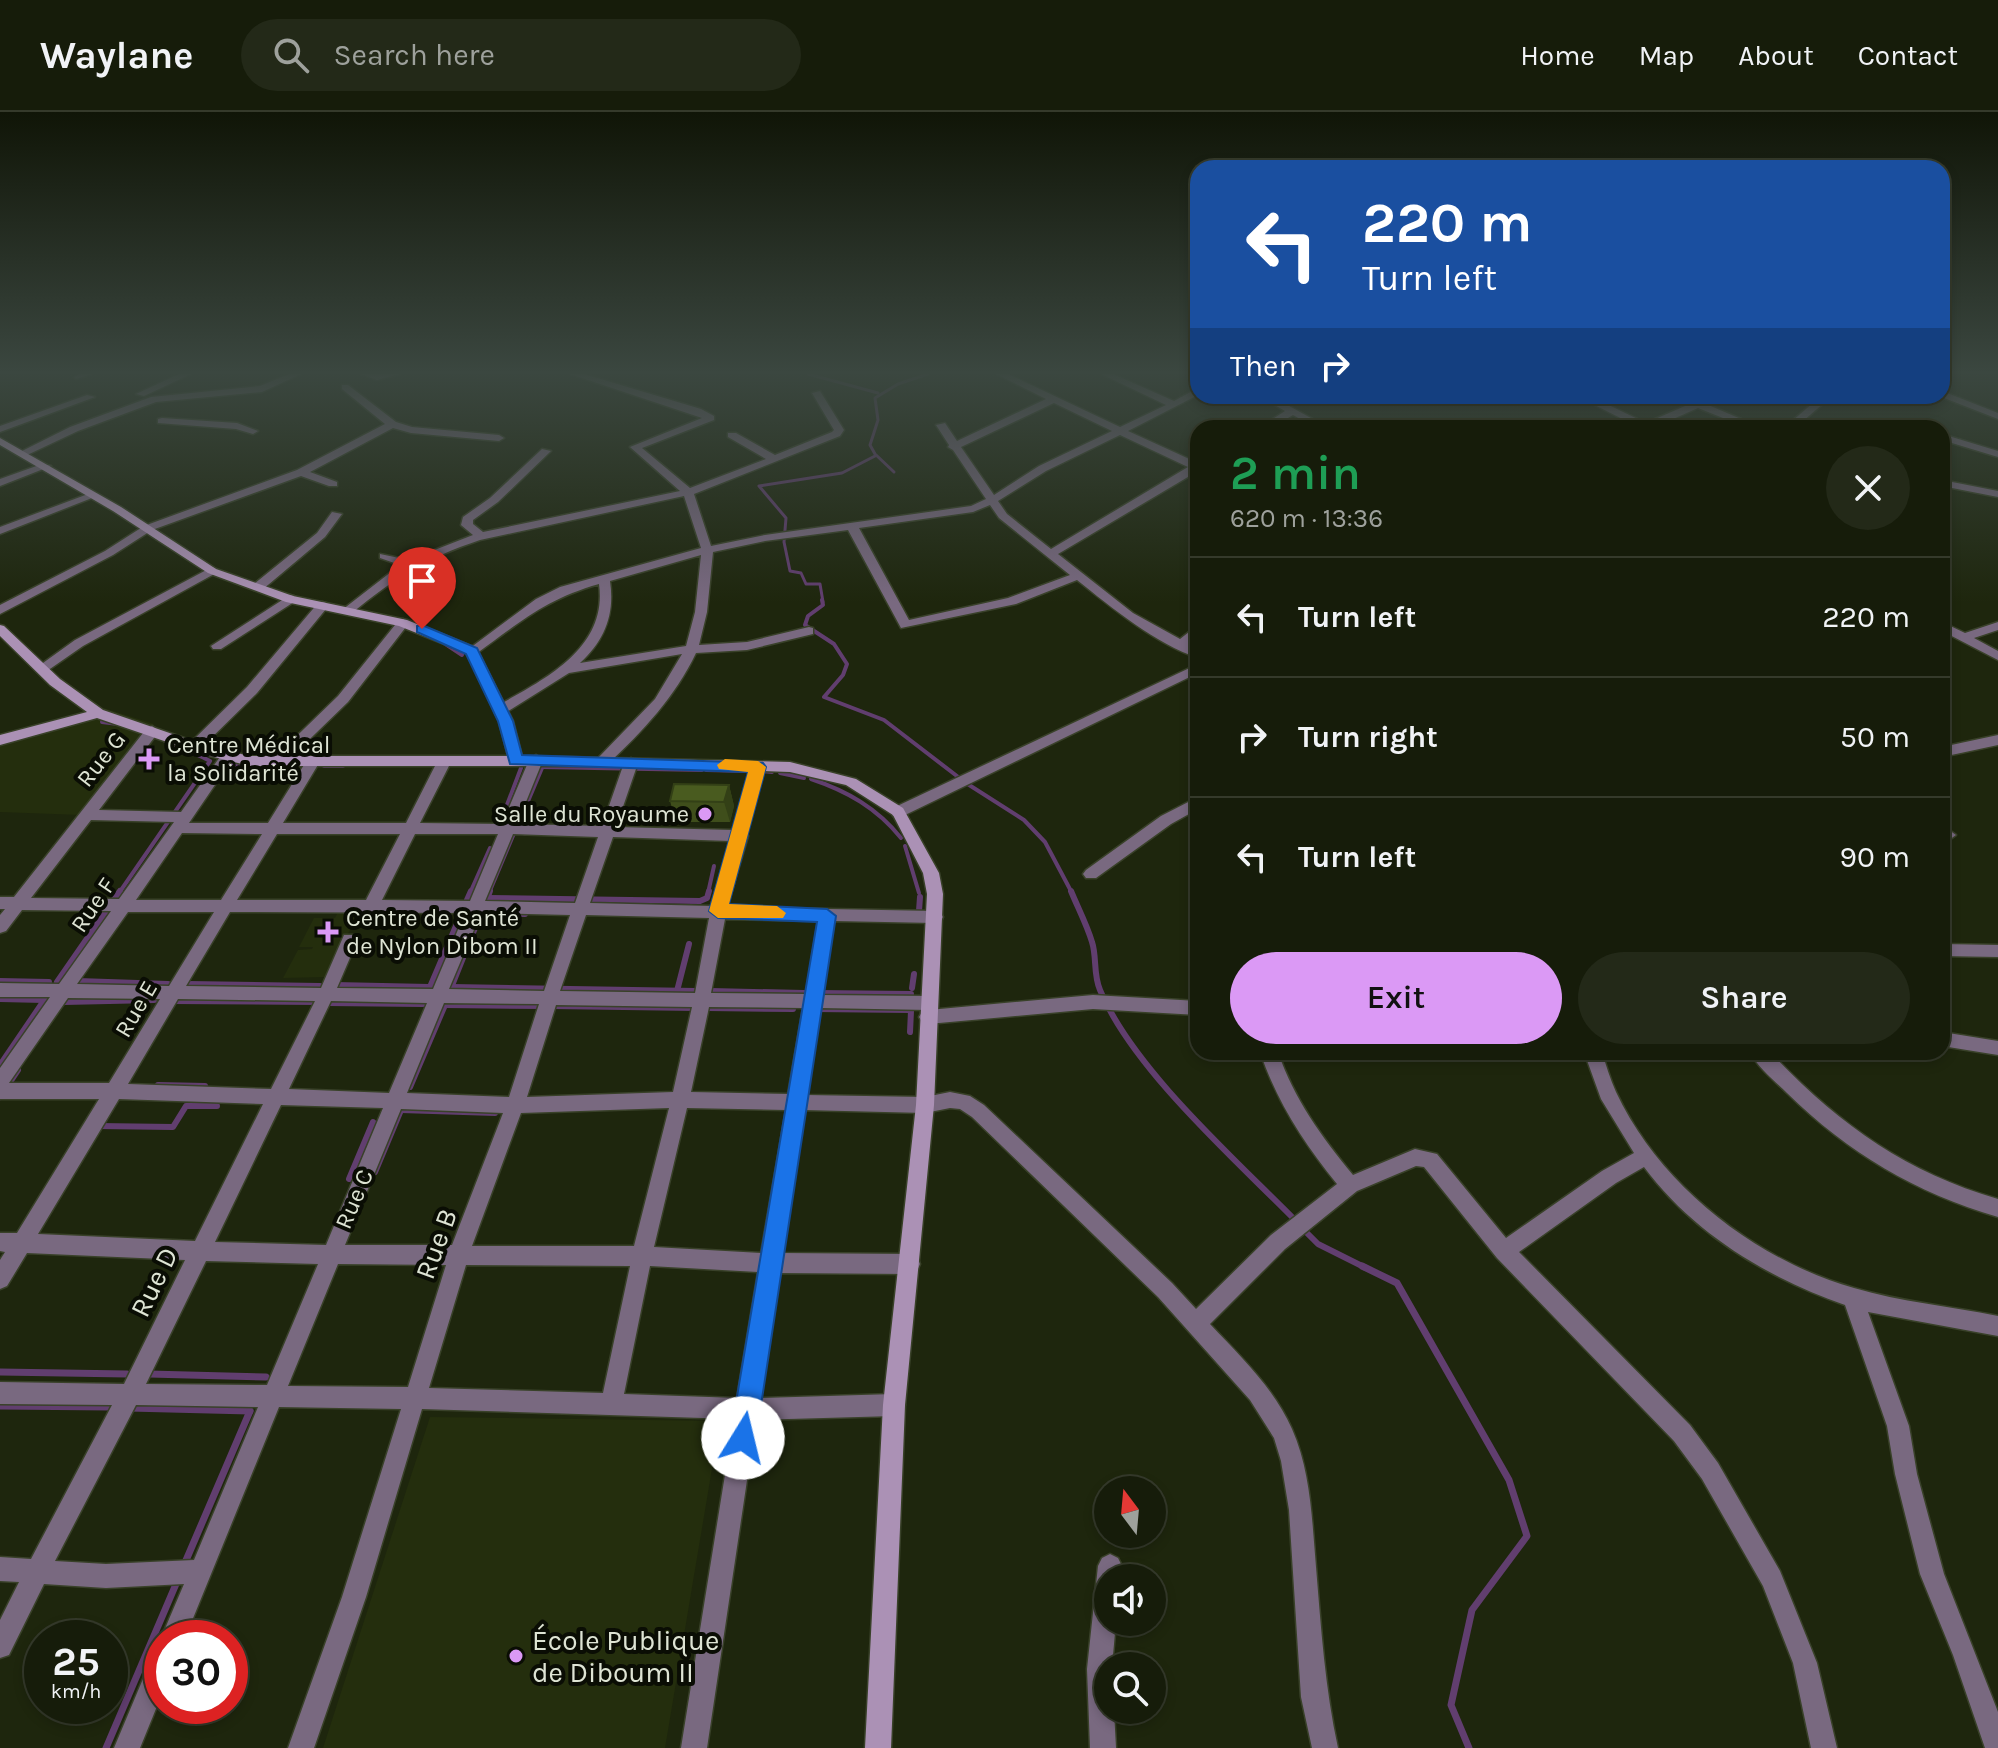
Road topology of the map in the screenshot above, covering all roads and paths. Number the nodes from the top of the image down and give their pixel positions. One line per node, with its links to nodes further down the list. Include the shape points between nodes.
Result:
1 (14, 450): 11 (main road)
2 (29, 450): 11 (street)
3 (342, 450): 16 (street)
4 (639, 450): 20 (street)
5 (759, 450): 12 (street)
6 (792, 450): 12 (street)
7 (955, 450): 23 (street)
8 (1081, 450): 23 (street)
9 (1163, 450): 13 (street)
10 (546, 451): 28 (street, via 467,519)
11 (21, 454): 14 (main road)
12 (772, 458): 20 (street)
13 (1190, 464)
14 (46, 466): 17 (street); 22 (main road)
15 (1190, 471): 30 (street)
16 (301, 472): 18 (street); 25 (street)
17 (0, 483)
18 (333, 484)
19 (1950, 485): 21 (street)
20 (688, 492): 28 (street); 29 (street)
21 (1998, 494)
22 (92, 496): 25 (main road); 27 (street)
23 (991, 502): 26 (street); 30 (street)
24 (336, 514): 36 (street, via 312,543)
25 (148, 528): 33 (main road); 39 (street)
26 (853, 528): 29 (street); 34 (street, via 905,625 1012,601)
27 (0, 531)
28 (482, 537): 32 (street)
29 (707, 550): 35 (street); 50 (street)
30 (1052, 553): 34 (street)
31 (384, 556): 32 (street)
32 (410, 564): 40 (street)
33 (212, 571): 36 (main road); 54 (street)
34 (1080, 575): 49 (street, via 1129,616)
35 (604, 578): 52 (street, via 540,602); 55 (street, via 606,614)
36 (258, 587): 37 (main road)
37 (290, 599): 38 (main road); 48 (street)
38 (322, 606): 40 (main road); 62 (street)
39 (0, 610)
40 (348, 610): 41 (main road)
41 (403, 623): 52 (main road); 68 (street, via 343,699)
42 (1998, 626): 47 (street)
43 (0, 629): 54 (main road)
44 (1950, 630): 47 (street)
45 (809, 631): 50 (street, via 747,646)
46 (1190, 637): 49 (street)
47 (1965, 637): 53 (street)
48 (217, 646)
49 (1180, 646): 51 (street)
50 (692, 649): 55 (street); 67 (street, via 661,704)
51 (1190, 650)
52 (472, 651): 57 (main road)
53 (1998, 656)
54 (42, 668): 58 (main road)
55 (569, 669): 57 (street)
56 (1190, 672): 74 (street)
57 (500, 710): 65 (main road)
58 (98, 713): 59 (main road); 60 (main road)
59 (152, 731): 62 (main road); 75 (street, Rue G)
60 (0, 740)
61 (1998, 740): 63 (street)
62 (194, 747): 64 (main road)
63 (1950, 747)
64 (227, 757): 68 (main road); 76 (street, Rue F)
65 (516, 760): 66 (main road); 69 (main road)
66 (536, 760): 67 (main road); 79 (street, Rue C)
67 (603, 761): 71 (main road)
68 (278, 762): 70 (main road)
69 (444, 762): 70 (main road); 78 (street)
70 (312, 763): 77 (street, Rue E)
71 (631, 763): 72 (main road); 80 (street, Rue B)
72 (758, 767): 74 (main road, via 790,767 851,782); 81 (street)
73 (1190, 806): 82 (street)
74 (898, 812): 91 (main road, via 931,873)
75 (86, 815): 76 (street, Rue G); 83 (street, Rue G)
76 (179, 823): 77 (street, Rue G); 85 (street, Rue F)
77 (273, 829): 78 (street, Rue G); 86 (street, Rue E)
78 (408, 829): 79 (street, Rue G); 84 (street)
79 (508, 829): 80 (street, Rue G); 87 (street, Rue C)
80 (606, 832): 81 (street, Rue G); 88 (street, Rue B)
81 (741, 836): 89 (street)
82 (1091, 874)
83 (8, 903): 85 (street); 92 (street, Rue G)
84 (371, 906): 86 (street); 87 (street)
85 (120, 907): 86 (street); 97 (street, Rue F)
86 (227, 907): 98 (street, Rue E)
87 (475, 908): 88 (street); 100 (street, Rue C)
88 (580, 909): 89 (street); 101 (street, Rue B)
89 (718, 911): 90 (street); 102 (street)
90 (827, 916): 91 (street); 103 (street)
91 (935, 917): 105 (main road)
92 (0, 927)
93 (350, 939): 99 (street, Rue D)
94 (1950, 950): 95 (street)
95 (1998, 951)
96 (0, 990): 97 (street)
97 (64, 990): 98 (street); 111 (street, Rue F)
98 (173, 993): 99 (street); 113 (street, Rue E)
99 (326, 995): 100 (street); 114 (street, Rue D)
100 (435, 998): 101 (street); 117 (street, Rue C)
101 (549, 999): 102 (street); 118 (street, Rue B)
102 (702, 1002): 103 (street); 115 (street)
103 (813, 1003): 105 (street); 116 (street)
104 (1190, 1008): 105 (street, via 1093,1002)
105 (928, 1010): 119 (main road)
106 (1950, 1040): 107 (street)
107 (1998, 1048)
108 (1272, 1060): 121 (street, via 1300,1124)
109 (1595, 1060): 120 (street, via 1600,1080)
110 (1766, 1060): 122 (street, via 1791,1088 1867,1151 1941,1190)
111 (0, 1082)
112 (0, 1091): 113 (street)
113 (115, 1091): 114 (street); 123 (street, Rue E)
114 (274, 1097): 117 (street); 125 (street, Rue D)
115 (681, 1100): 116 (street); 118 (street); 129 (street)
116 (796, 1100): 119 (street); 130 (street)
117 (394, 1102): 118 (street); 127 (street, Rue C)
118 (515, 1105): 128 (street, Rue B)
119 (925, 1105): 131 (main road); 134 (street, via 950,1100 978,1111)
120 (1646, 1156): 126 (street); 133 (street, via 1693,1207 1755,1254)
121 (1350, 1185): 126 (street, via 1423,1157); 134 (street, via 1278,1242)
122 (1998, 1208)
123 (23, 1241): 124 (street); 125 (street); 132 (street, Rue E)
124 (0, 1242)
125 (201, 1249): 127 (street); 137 (street, Rue D)
126 (1504, 1251): 156 (street, via 1682,1433 1710,1471 1772,1579 1805,1663)
127 (331, 1254): 128 (street); 138 (street, Rue C)
128 (459, 1254): 129 (street); 139 (street, Rue B)
129 (642, 1256): 130 (street); 140 (street)
130 (769, 1263): 131 (street); 142 (street)
131 (910, 1264): 141 (main road)
132 (0, 1279)
133 (1853, 1298): 135 (street); 157 (street, via 1898,1426 1932,1574)
134 (1195, 1324): 155 (street, via 1258,1392 1283,1433 1292,1461 1314,1697)
135 (1998, 1326)
136 (0, 1393): 137 (street)
137 (130, 1394): 138 (street); 144 (street, Rue D)
138 (272, 1396): 139 (street); 145 (street, Rue C)
139 (414, 1398): 140 (street); 151 (street, Rue B, via 354,1597)
140 (611, 1405): 142 (street)
141 (894, 1405): 142 (street); 153 (main road)
142 (748, 1409): 152 (street)
143 (0, 1569): 144 (street)
144 (37, 1571): 145 (street, via 106,1576); 148 (street, Rue D)
145 (200, 1571): 146 (street, Rue C)
146 (180, 1620)
147 (1103, 1636): 154 (street)
148 (0, 1646)
149 (144, 1707): 150 (street)
150 (127, 1748)
151 (301, 1748)
152 (694, 1748)
153 (878, 1748)
154 (1103, 1748)
155 (1325, 1748)
156 (1824, 1748)
157 (1998, 1748)

